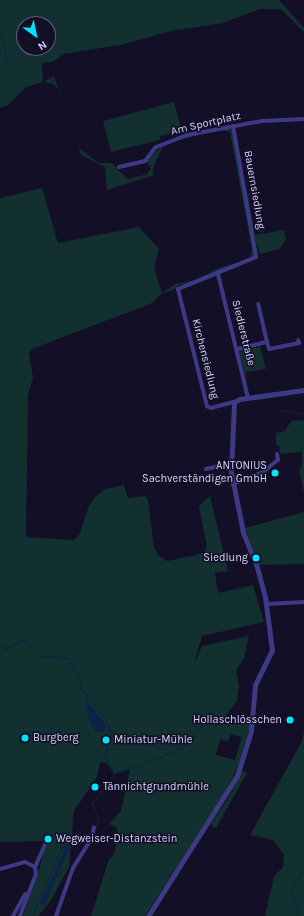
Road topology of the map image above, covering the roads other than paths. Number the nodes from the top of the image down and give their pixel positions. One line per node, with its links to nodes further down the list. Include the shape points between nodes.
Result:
1 (304, 120): 2 (street, Am Sportplatz, via 276,119)
2 (233, 126): 3 (street, Am Sportplatz, via 171,140 156,147 145,161); 4 (street, Bauernsiedlung, via 256,257)
3 (119, 167)
4 (218, 274): 8 (street, Siedlerstraße); 11 (street, Kirchensiedlung, via 178,289 207,406 211,408)
5 (258, 304): 7 (street)
6 (298, 340): 7 (street, via 299,343 269,349)
7 (267, 342): 8 (street)
8 (238, 349): 10 (street, Siedlerstraße)
9 (304, 390): 10 (street)
10 (248, 398): 11 (street)
11 (234, 402): 13 (street)
12 (277, 454): 15 (street, via 278,460 263,472)
13 (230, 464): 14 (street); 15 (street)
14 (206, 469)
15 (233, 484): 17 (street, via 243,532 257,567)
16 (304, 602): 17 (street)
17 (266, 604): 26 (street, via 273,644 271,655 254,689 253,718 242,761 230,790)
18 (94, 827): 25 (street, via 73,868)
19 (48, 838): 20 (street)
20 (35, 867): 21 (street, via 25,862); 22 (street)
21 (0, 868)
22 (35, 879): 23 (street); 24 (street)
23 (13, 916)
24 (20, 916)
25 (56, 916)
26 (148, 916)

